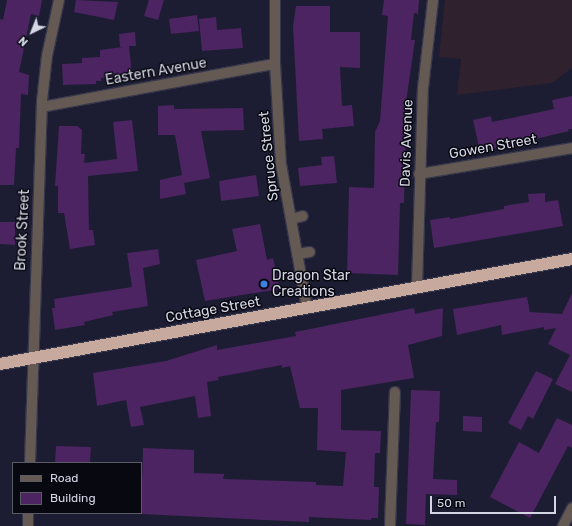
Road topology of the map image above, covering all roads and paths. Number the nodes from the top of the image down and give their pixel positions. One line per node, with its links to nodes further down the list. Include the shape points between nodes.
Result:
1 (59, 0): 5 (street, Brook Street, via 47,56)
2 (275, 0): 4 (street, Spruce Street)
3 (433, 0): 7 (street, Davis Avenue, via 423,88)
4 (275, 64): 5 (street, Eastern Avenue); 9 (street, Spruce Street, via 281,164)
5 (42, 107): 15 (street, Brook Street)
6 (572, 148): 7 (street, Gowen Street)
7 (419, 174): 13 (street, Davis Avenue)
8 (303, 216): 9 (street)
9 (291, 218): 11 (street, Spruce Street)
10 (310, 252): 11 (street)
11 (297, 254): 14 (street, Spruce Street)
12 (572, 259): 13 (highway, Cottage Street)
13 (417, 287): 14 (highway, Cottage Street)
14 (307, 308): 15 (highway, Cottage Street)
15 (32, 358): 16 (highway, Cottage Street); 18 (street, Brook Street)
16 (0, 364)
17 (395, 392): 22 (street)
18 (30, 462)
19 (572, 508): 23 (street)
20 (28, 514): 21 (street)
21 (28, 526)
22 (390, 526)
23 (563, 526)

